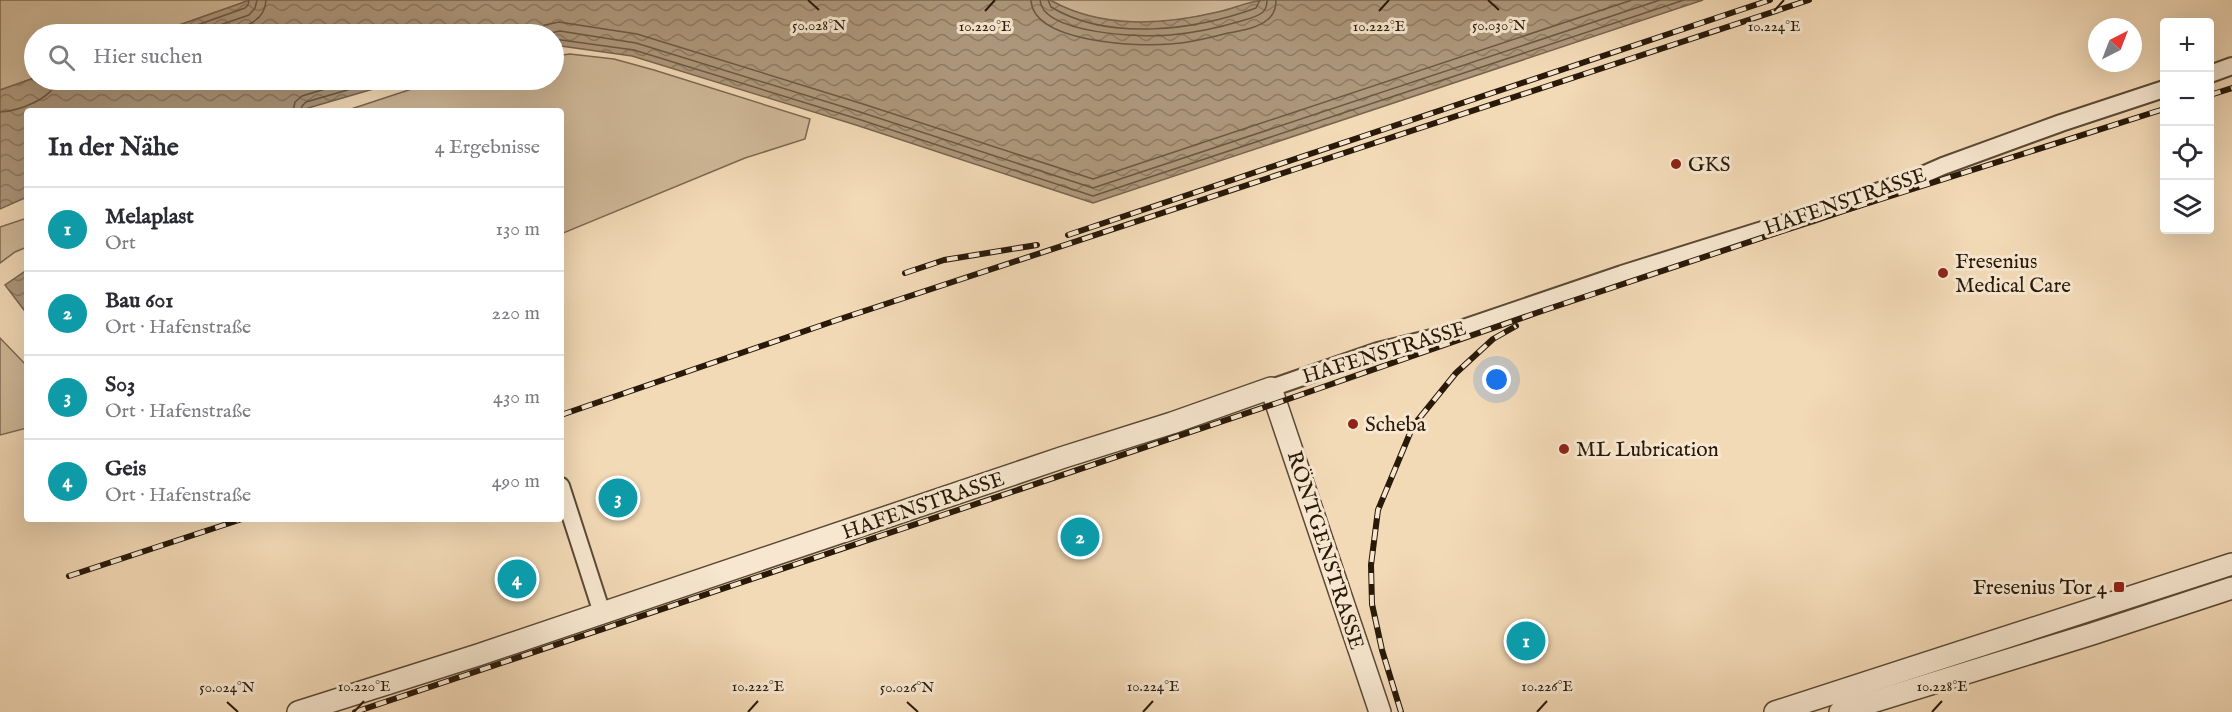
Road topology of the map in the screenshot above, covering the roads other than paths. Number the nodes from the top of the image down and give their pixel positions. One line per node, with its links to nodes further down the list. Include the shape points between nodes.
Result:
1 (2232, 66): 2 (street)
2 (2214, 73)
3 (2160, 90): 4 (street, HAFENSTRASSE, via 1911,180)
4 (1271, 388): 9 (street, HAFENSTRASSE); 13 (street, RÖNTGENSTRASSE)
5 (564, 495): 9 (street)
6 (2232, 564): 8 (street)
7 (2232, 588): 10 (street)
8 (2084, 612): 10 (street); 11 (street)
9 (602, 613): 12 (street, HAFENSTRASSE)
10 (2092, 634): 15 (street)
11 (1802, 708): 14 (street)
12 (298, 712)
13 (1380, 712)
14 (1775, 712)
15 (1840, 712)

